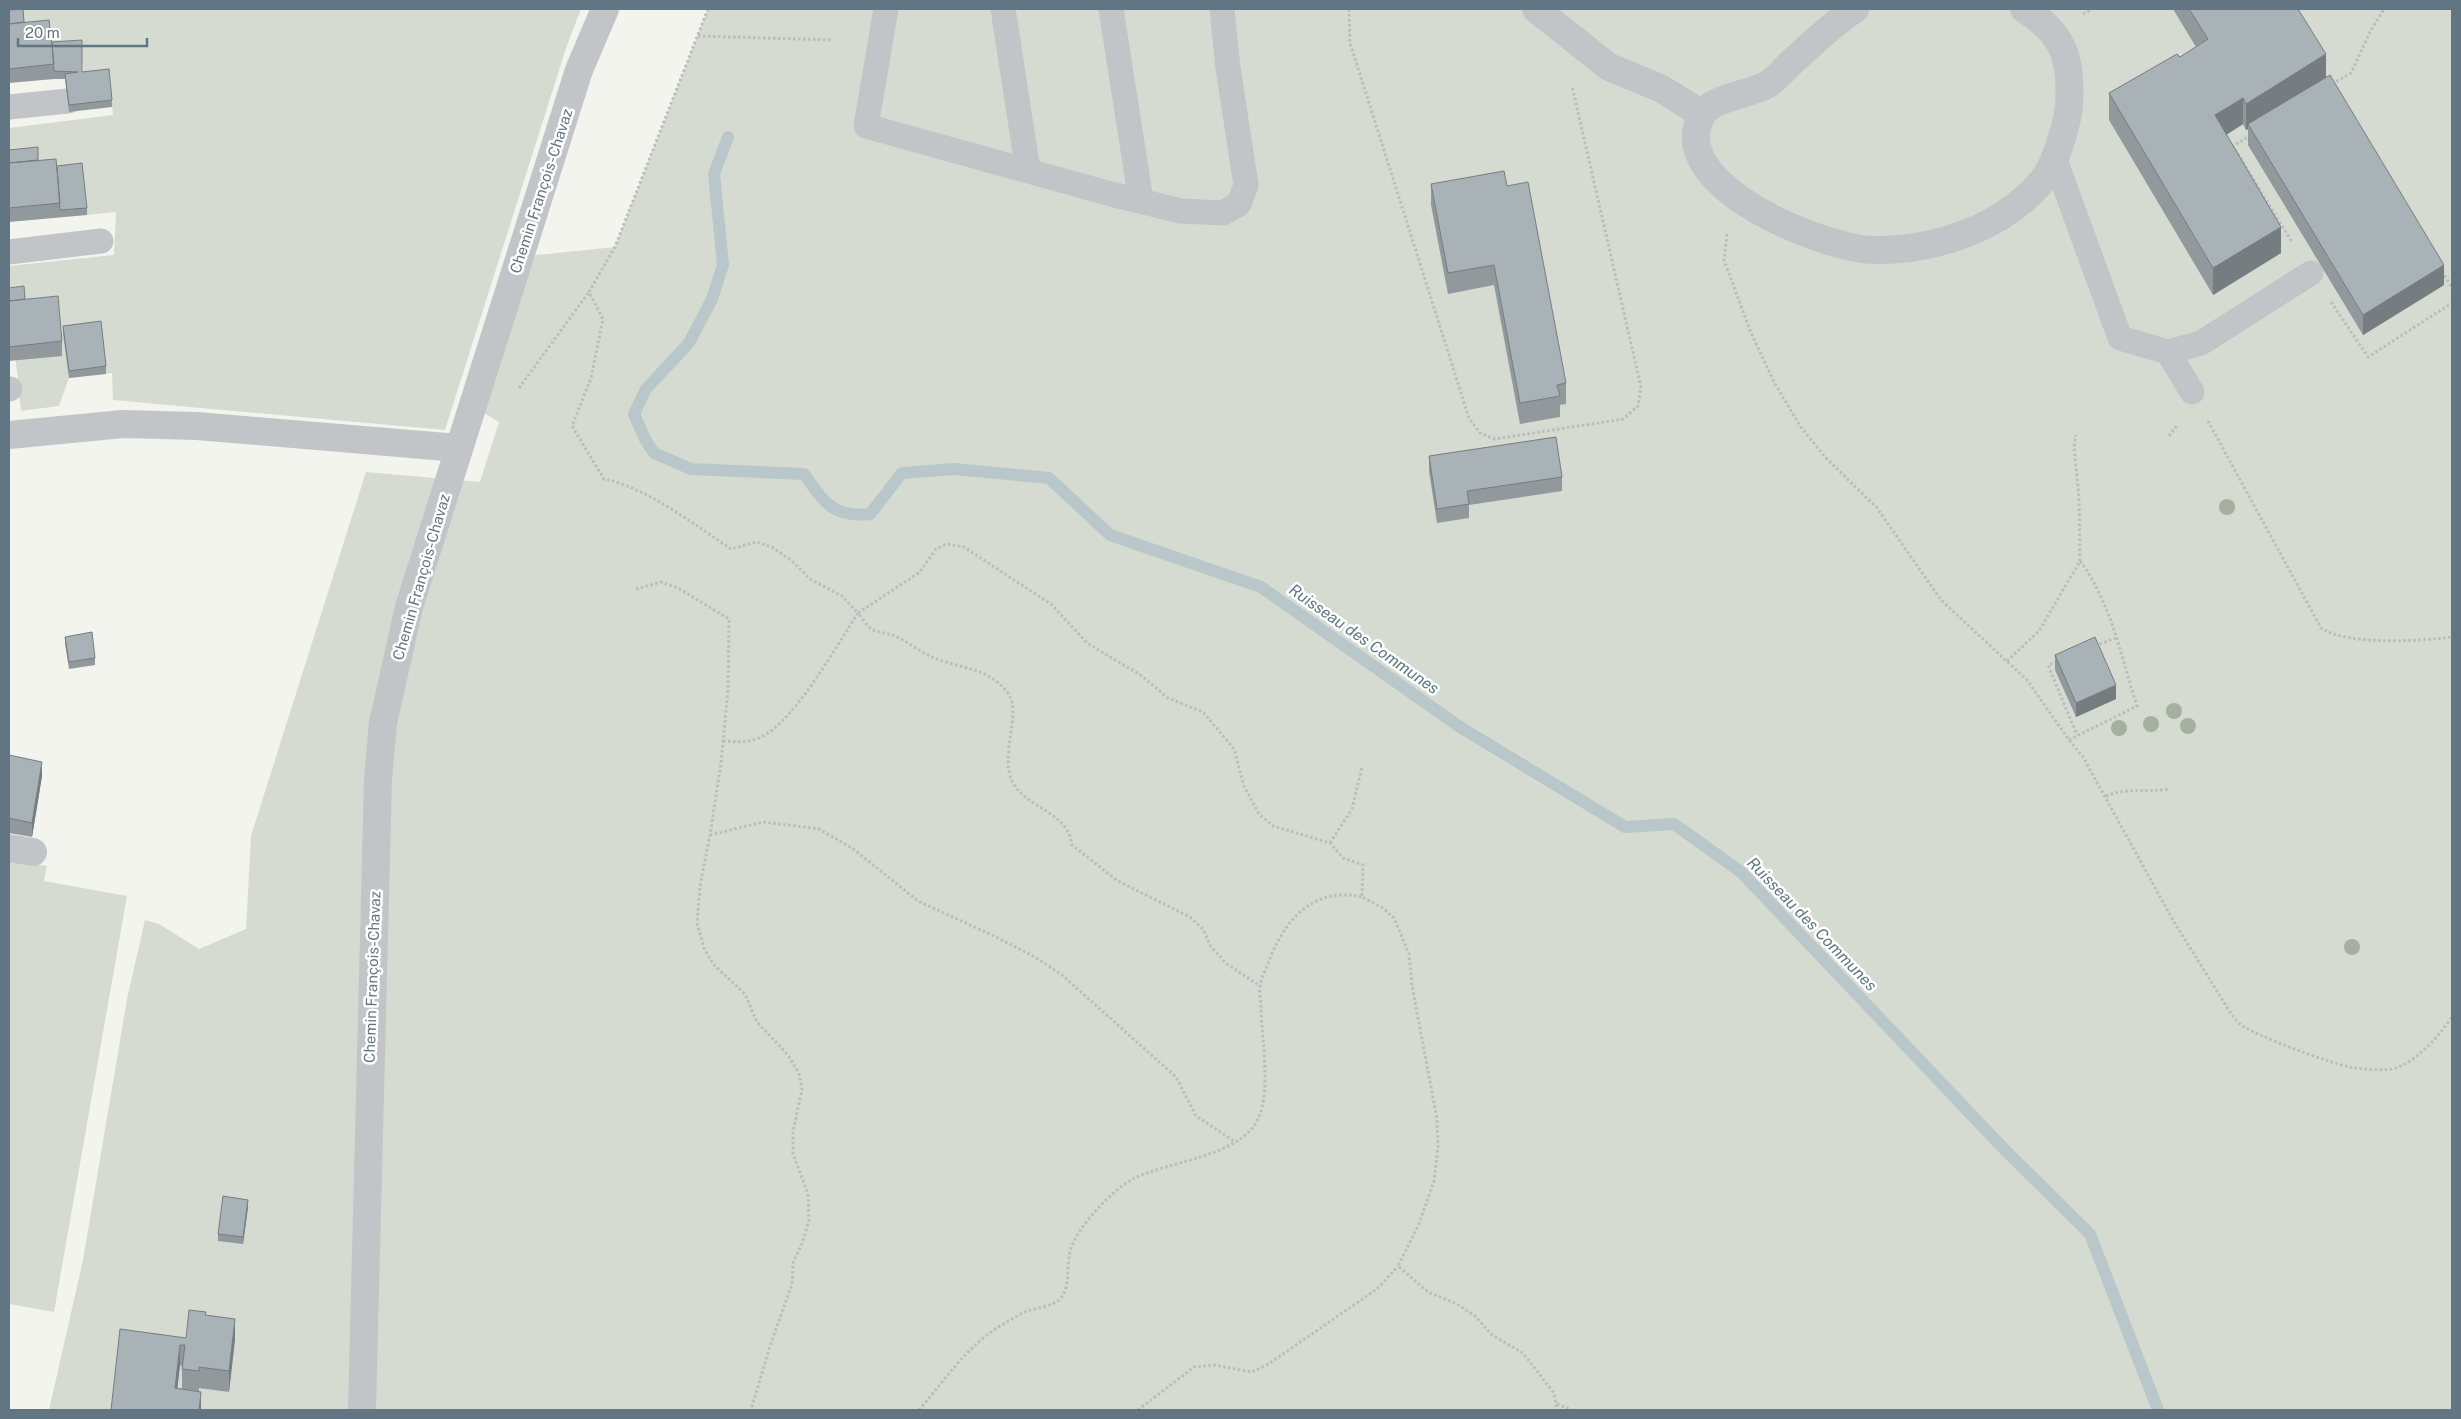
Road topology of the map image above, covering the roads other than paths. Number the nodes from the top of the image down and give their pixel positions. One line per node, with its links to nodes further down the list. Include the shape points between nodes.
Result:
1 (605, 9): 21 (street, Chemin François-Chavaz, via 579,70)
2 (886, 9): 13 (lane, via 866,126)
3 (1003, 9): 13 (lane)
4 (1111, 9): 14 (lane)
5 (1222, 9): 14 (lane, via 1246,185 1239,204 1223,213 1180,211)
6 (1536, 9): 11 (street, via 1609,67 1660,88)
7 (1855, 9): 11 (street, via 1840,18 1769,84 1713,104)
8 (2024, 9): 12 (street, via 2053,33 2070,66 2068,118)
9 (68, 101): 10 (lane)
10 (9, 107)
11 (1702, 114): 12 (street, via 1695,135 1699,158 1730,194 1751,207 1834,244 1872,250 1904,248 1965,235 1986,225 2018,203 2044,179)
12 (2054, 157): 18 (lane, via 2120,338)
13 (1028, 171): 14 (lane)
14 (1141, 201)
15 (101, 241): 16 (lane)
16 (9, 252)
17 (2311, 273): 18 (lane, via 2201,343)
18 (2168, 352): 19 (lane)
19 (2192, 392)
20 (9, 435): 21 (street, via 123,424 197,426)
21 (458, 448): 22 (street, Chemin François-Chavaz, via 409,607 383,723 377,799)
22 (362, 1410)

